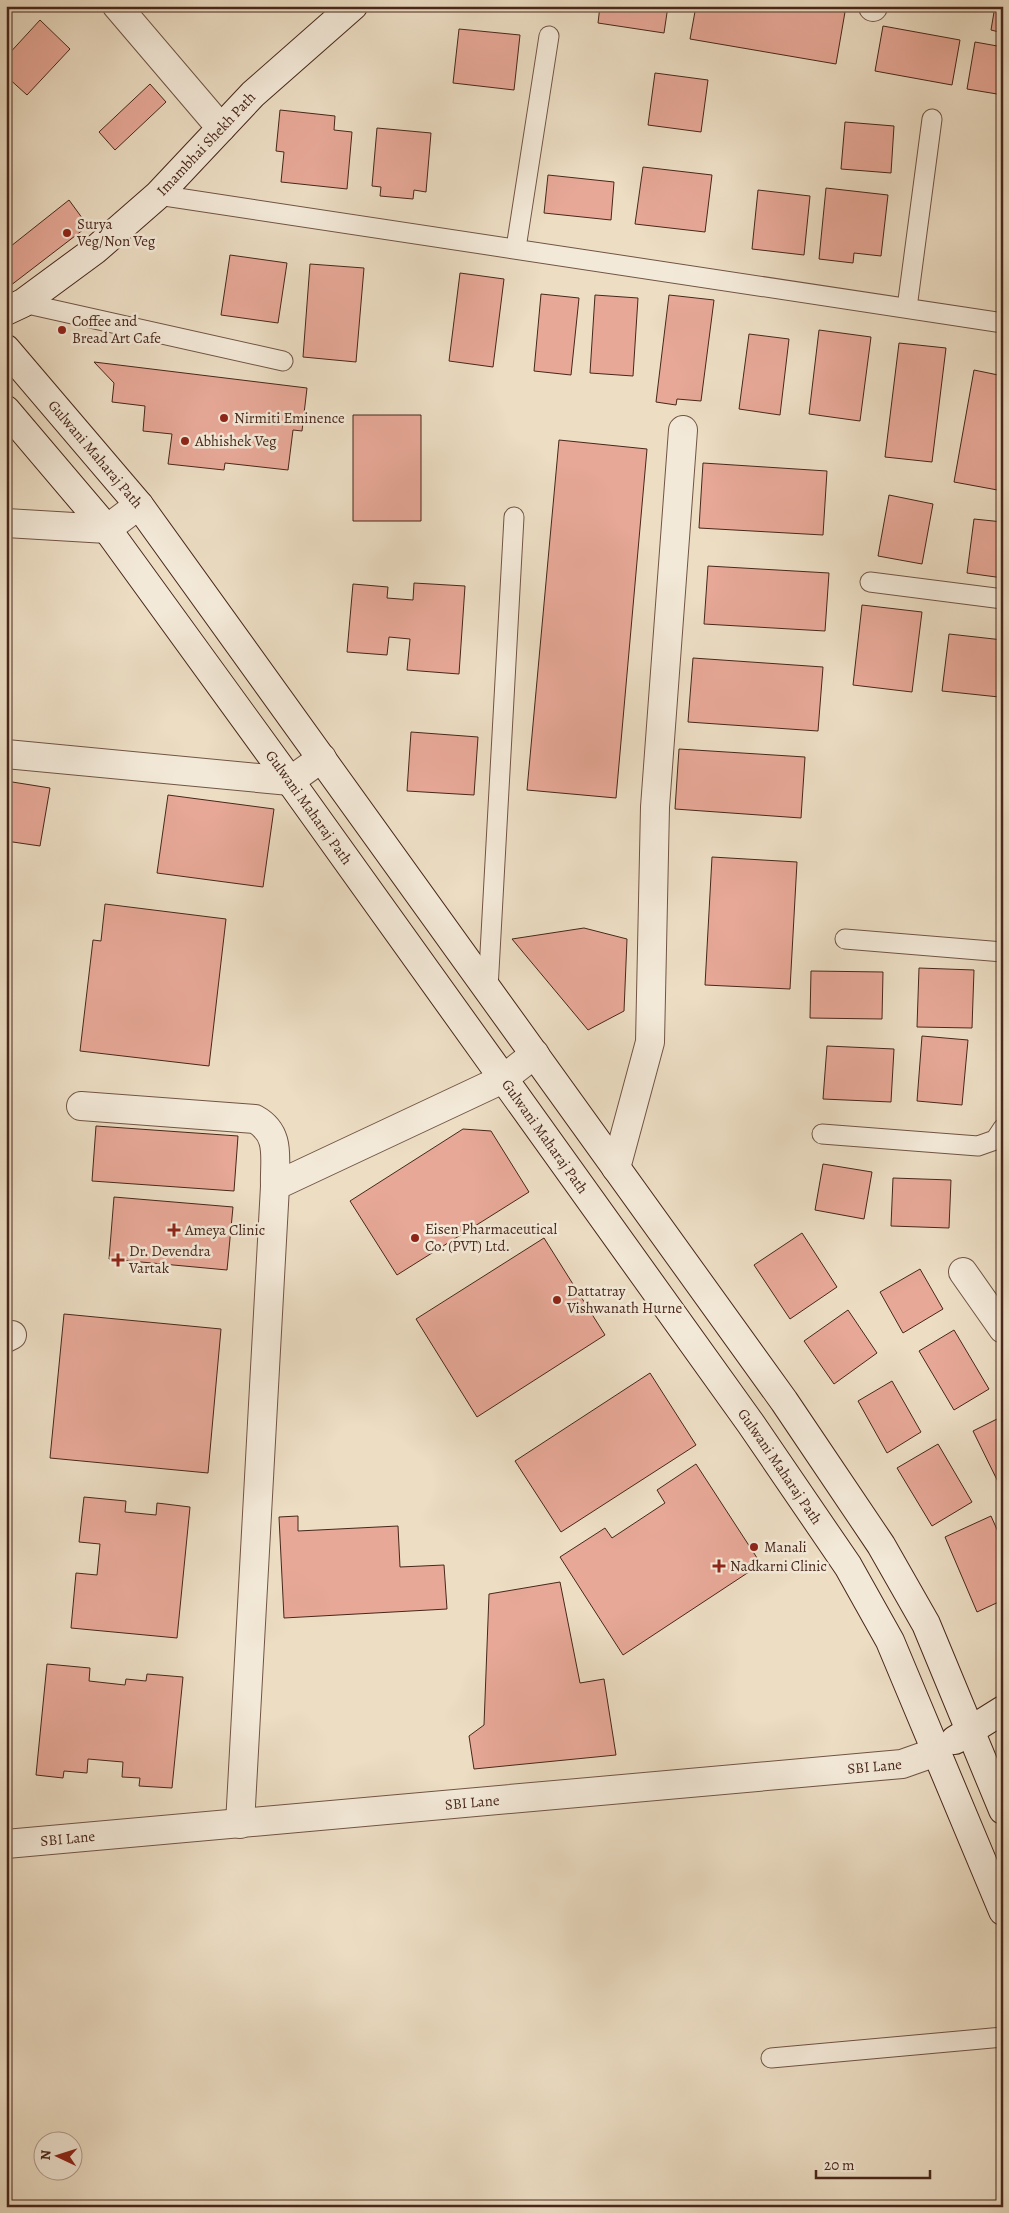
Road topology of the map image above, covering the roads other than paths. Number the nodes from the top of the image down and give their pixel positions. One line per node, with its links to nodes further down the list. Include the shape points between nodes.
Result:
1 (117, 6): 5 (street)
2 (341, 10): 5 (street, Imambhai Shekh Path)
3 (549, 36): 7 (lane)
4 (932, 119): 9 (lane)
5 (221, 128): 6 (street, Imambhai Shekh Path)
6 (158, 194): 7 (lane); 8 (street, Imambhai Shekh Path, via 95,250)
7 (516, 248): 9 (lane)
8 (14, 307): 12 (lane)
9 (907, 308): 10 (lane)
10 (1003, 322)
11 (6, 349): 15 (street, Gulwani Maharaj Path)
12 (283, 361)
13 (6, 410): 18 (street, Gulwani Maharaj Path)
14 (683, 430): 32 (street, via 655,807 650,1042)
15 (139, 505): 18 (street); 22 (street, Gulwani Maharaj Path)
16 (514, 517): 26 (lane)
17 (6, 523): 18 (street)
18 (107, 529): 23 (street, Gulwani Maharaj Path)
19 (870, 582): 20 (lane)
20 (1003, 599)
21 (6, 754): 23 (street)
22 (322, 758): 23 (street); 26 (street, Gulwani Maharaj Path)
23 (290, 781): 28 (street, Gulwani Maharaj Path)
24 (845, 939): 25 (lane)
25 (1003, 952)
26 (488, 989): 27 (street, Gulwani Maharaj Path)
27 (535, 1054): 28 (street); 32 (street, Gulwani Maharaj Path)
28 (503, 1079): 33 (street); 38 (street, Gulwani Maharaj Path, via 751,1424 848,1566 890,1641)
29 (81, 1106): 33 (street, via 255,1118 274,1137)
30 (1003, 1128): 31 (lane, via 994,1140 978,1146)
31 (822, 1134)
32 (616, 1168): 37 (street, Gulwani Maharaj Path, via 784,1401 882,1544 926,1624)
33 (275, 1186): 40 (street)
34 (963, 1272): 35 (street)
35 (1003, 1329)
36 (1003, 1710): 37 (street, SBI Lane)
37 (970, 1731): 38 (street, SBI Lane); 39 (street, Gulwani Maharaj Path)
38 (936, 1752): 40 (street, SBI Lane, via 902,1764); 42 (street, Gulwani Maharaj Path)
39 (1003, 1810)
40 (240, 1824): 41 (street, SBI Lane)
41 (6, 1844)
42 (1003, 1911)
43 (1003, 2037): 44 (lane)
44 (772, 2058)

